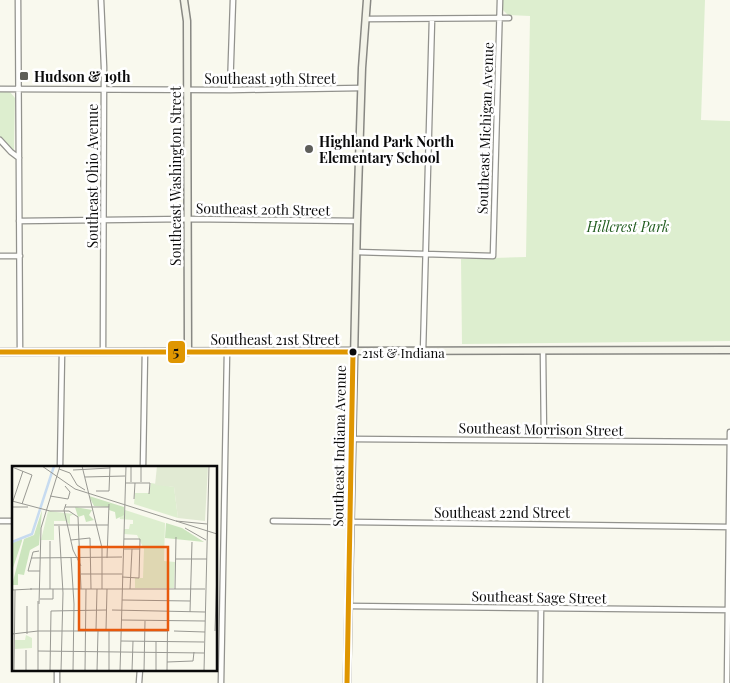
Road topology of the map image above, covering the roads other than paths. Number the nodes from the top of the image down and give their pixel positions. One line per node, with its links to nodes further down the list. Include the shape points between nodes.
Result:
1 (18, 0): 15 (street)
2 (101, 0): 13 (street, Southeast Ohio Avenue)
3 (184, 0): 14 (street, Southeast Washington Street)
4 (233, 0): 16 (street)
5 (368, 0): 9 (street, Southeast Indiana Avenue)
6 (500, 0): 7 (street, Southeast Michigan Avenue)
7 (500, 18): 8 (street); 10 (street); 24 (street, Southeast Michigan Avenue, via 493,256)
8 (509, 18)
9 (366, 19): 10 (street); 11 (street, Southeast Indiana Avenue)
10 (432, 19): 24 (street)
11 (361, 88): 16 (street, Southeast 19th Street); 22 (street, Southeast Indiana Avenue)
12 (0, 89): 15 (street, Southeast 19th Street)
13 (103, 89): 14 (street, Southeast 19th Street); 15 (street, Southeast 19th Street); 20 (street, Southeast Ohio Avenue)
14 (187, 89): 16 (street, Southeast 19th Street); 19 (street, Southeast Washington Street)
15 (18, 90): 18 (street)
16 (230, 90)
17 (0, 140): 18 (street)
18 (19, 158): 21 (street)
19 (187, 219): 20 (street, Southeast 20th Street); 22 (street, Southeast 20th Street); 34 (street, Southeast Washington Street)
20 (103, 220): 21 (street, Southeast 20th Street); 28 (street, Southeast Ohio Avenue)
21 (19, 221): 26 (street)
22 (357, 221): 23 (street, Southeast Indiana Avenue)
23 (356, 252): 24 (street); 36 (street, Southeast Indiana Avenue)
24 (425, 254): 37 (street)
25 (0, 256): 26 (street)
26 (20, 256): 31 (street)
27 (730, 350): 29 (street, Southeast 21st Street)
28 (103, 351): 32 (street, Southeast 21st Street); 33 (street, Southeast 21st Street)
29 (543, 351): 37 (street, Southeast 21st Street); 40 (street)
30 (0, 352): 31 (street, Southeast 21st Street)
31 (20, 352): 32 (street, Southeast 21st Street)
32 (62, 352): 42 (street)
33 (145, 352): 34 (street, Southeast 21st Street); 43 (street)
34 (188, 352): 35 (street, Southeast 21st Street)
35 (227, 352): 36 (street, Southeast 21st Street); 45 (street)
36 (353, 352): 37 (street, Southeast 21st Street); 39 (street, Southeast Indiana Avenue)
37 (423, 352)
38 (730, 432): 41 (street)
39 (351, 439): 40 (street, Southeast Morrison Street); 47 (street, Southeast Indiana Avenue)
40 (544, 440): 41 (street, Southeast Morrison Street)
41 (730, 442): 48 (street)
42 (60, 466)
43 (143, 466)
44 (218, 521): 45 (street)
45 (224, 521): 56 (street)
46 (273, 521): 47 (street, Southeast 22nd Street)
47 (350, 523): 48 (street, Southeast 22nd Street); 49 (street, Southeast Indiana Avenue)
48 (729, 527): 51 (street)
49 (348, 606): 50 (street, Southeast Sage Street); 57 (street, Southeast Indiana Avenue)
50 (540, 608): 51 (street, Southeast Sage Street); 58 (street)
51 (728, 610): 59 (street)
52 (57, 670): 54 (street)
53 (140, 670): 55 (street)
54 (57, 683)
55 (139, 683)
56 (221, 683)
57 (347, 683)
58 (540, 683)
59 (727, 683)

